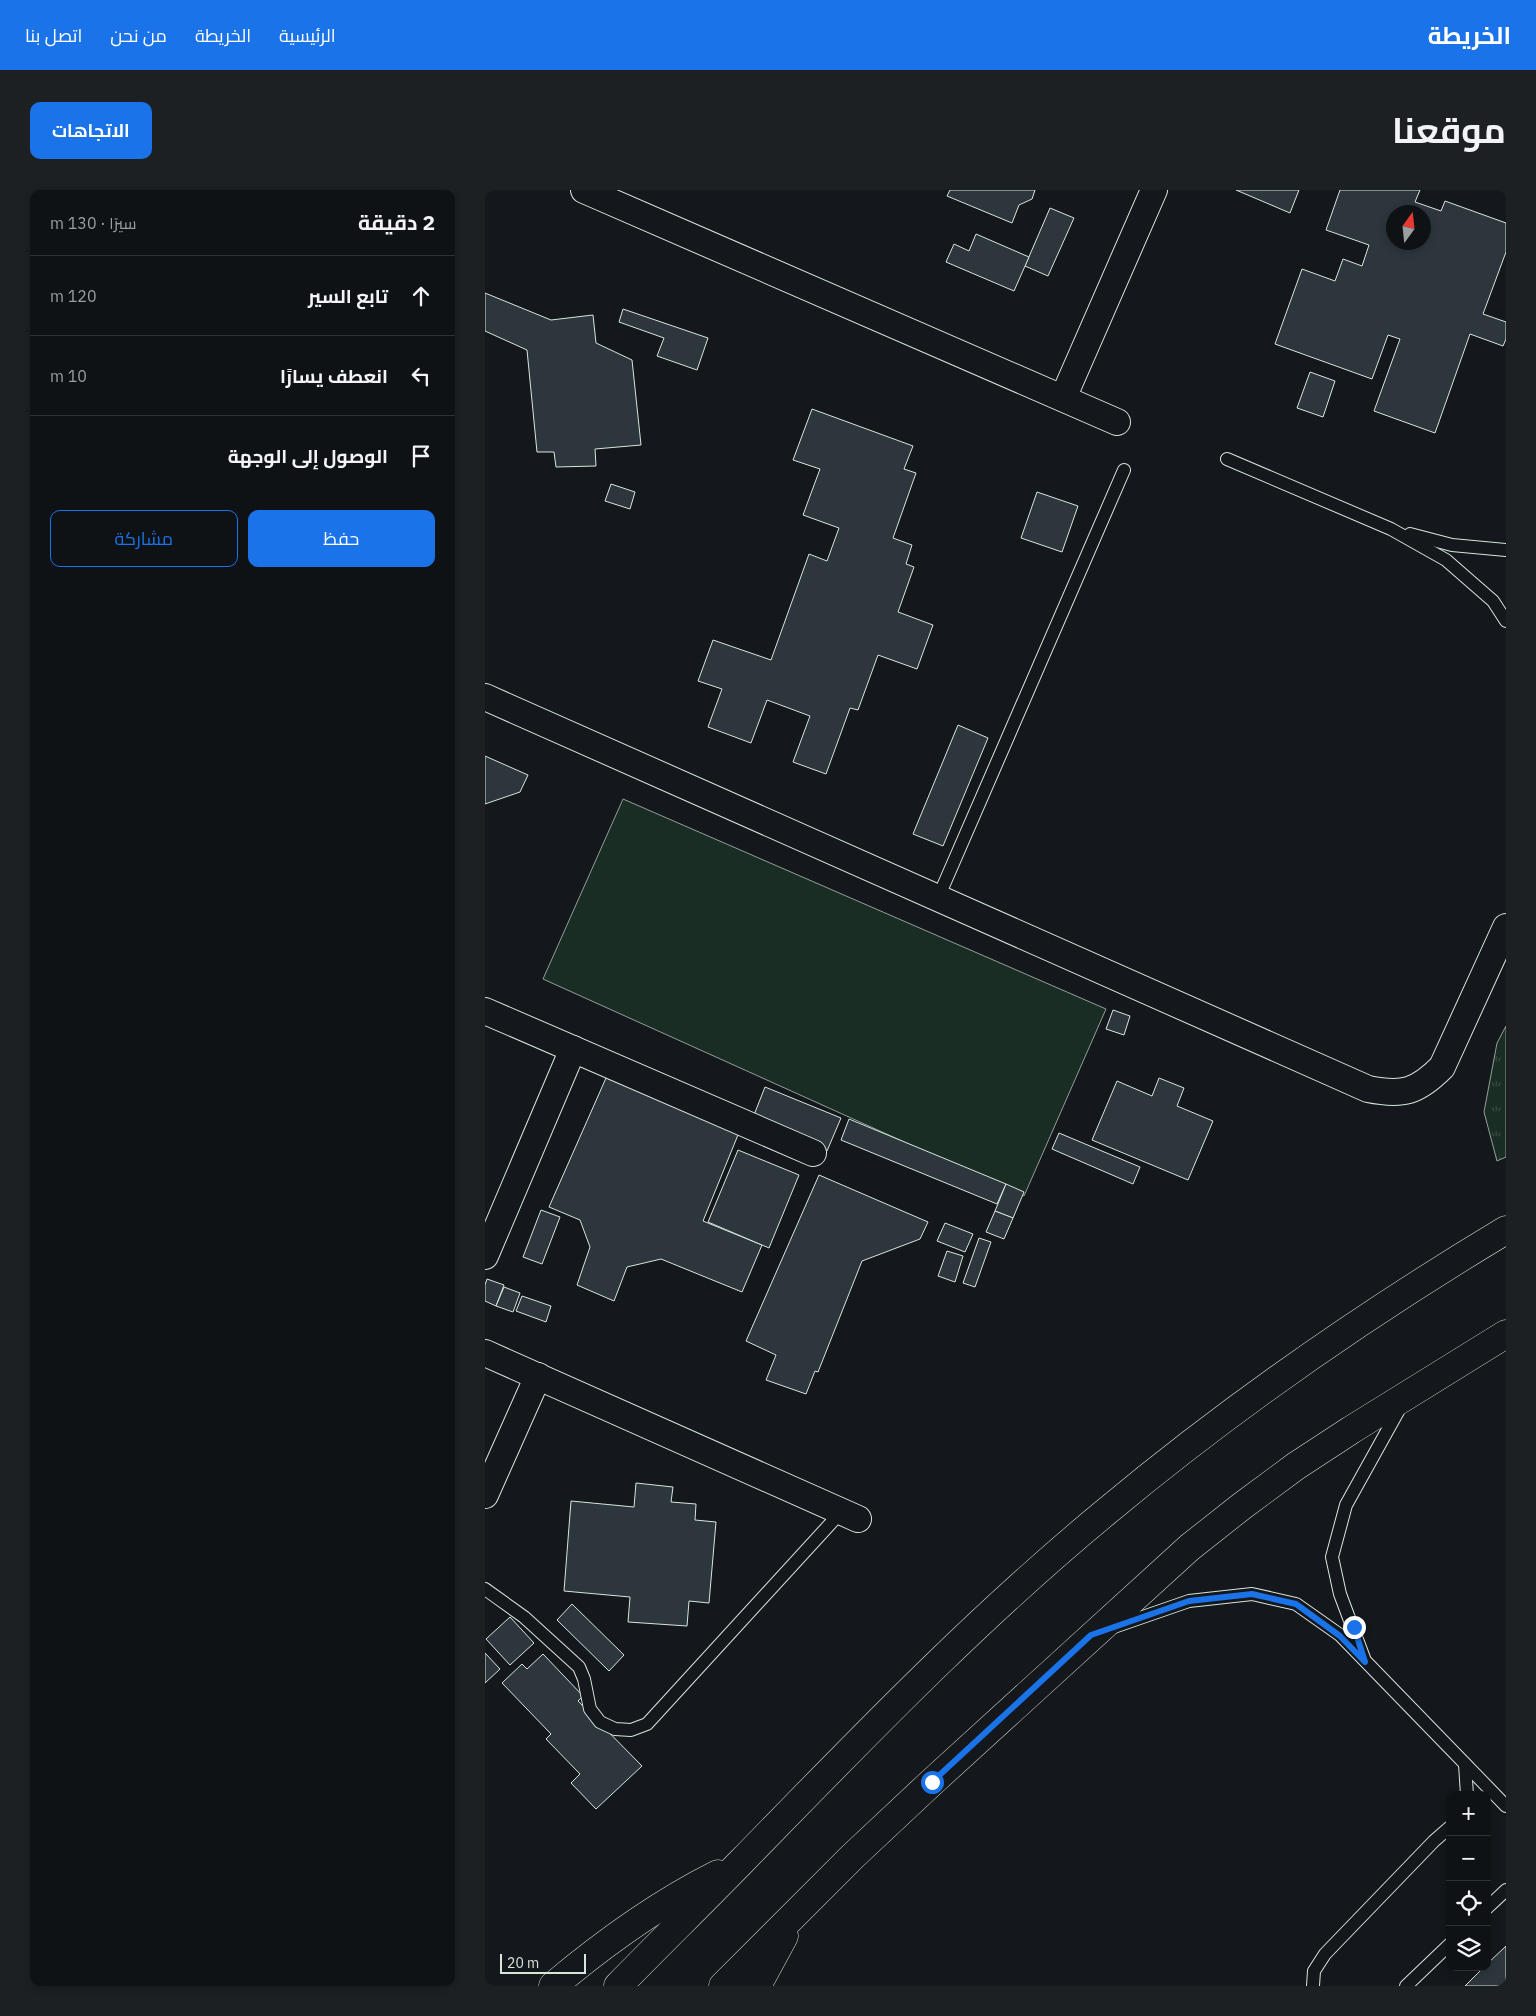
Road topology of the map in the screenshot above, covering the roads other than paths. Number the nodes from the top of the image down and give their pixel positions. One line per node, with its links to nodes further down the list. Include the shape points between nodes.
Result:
1 (584, 190): 3 (street)
2 (1155, 190): 3 (street)
3 (1063, 398): 4 (street)
4 (1117, 422)
5 (1227, 460): 7 (lane)
6 (1124, 470): 11 (lane)
7 (1391, 530): 8 (lane, via 1452,545); 9 (lane, via 1446,560 1493,601)
8 (1506, 550)
9 (1506, 620)
10 (485, 697): 11 (street)
11 (938, 898): 12 (street, via 1368,1089 1389,1093 1409,1091 1428,1082 1442,1067)
12 (1506, 927)
13 (485, 1011): 14 (street)
14 (573, 1049): 15 (street); 17 (street)
15 (813, 1153)
16 (1506, 1230): 31 (main road, via 1327,1344 1207,1432 1106,1512 1030,1578 903,1698)
17 (485, 1256)
18 (1506, 1334): 21 (main road)
19 (485, 1353): 20 (street)
20 (539, 1376): 22 (street); 23 (street)
21 (1407, 1394): 25 (main road, via 1296,1466 1242,1506 1190,1547); 26 (lane, via 1346,1505 1332,1557 1340,1594)
22 (485, 1495)
23 (850, 1515): 24 (lane, via 647,1724 631,1730 615,1729 600,1722 590,1709 579,1667 524,1617)
24 (485, 1589)
25 (1091, 1635): 26 (lane, via 1189,1601 1252,1594 1296,1604 1340,1636); 34 (main road, via 853,1856)
26 (1365, 1662): 27 (lane)
27 (1465, 1764): 28 (lane); 29 (lane)
28 (1467, 1791)
29 (1506, 1806)
30 (1446, 1830): 40 (lane, via 1325,1954 1314,1971)
31 (742, 1862): 36 (main road, via 660,1906 622,1931); 37 (main road)
32 (1506, 1890): 33 (lane)
33 (1491, 1904)
34 (795, 1915): 38 (main road); 39 (main road)
35 (1446, 1948): 41 (lane)
36 (553, 1986)
37 (618, 1986)
38 (723, 1986)
39 (757, 1986)
40 (1313, 1986)
41 (1406, 1986)

